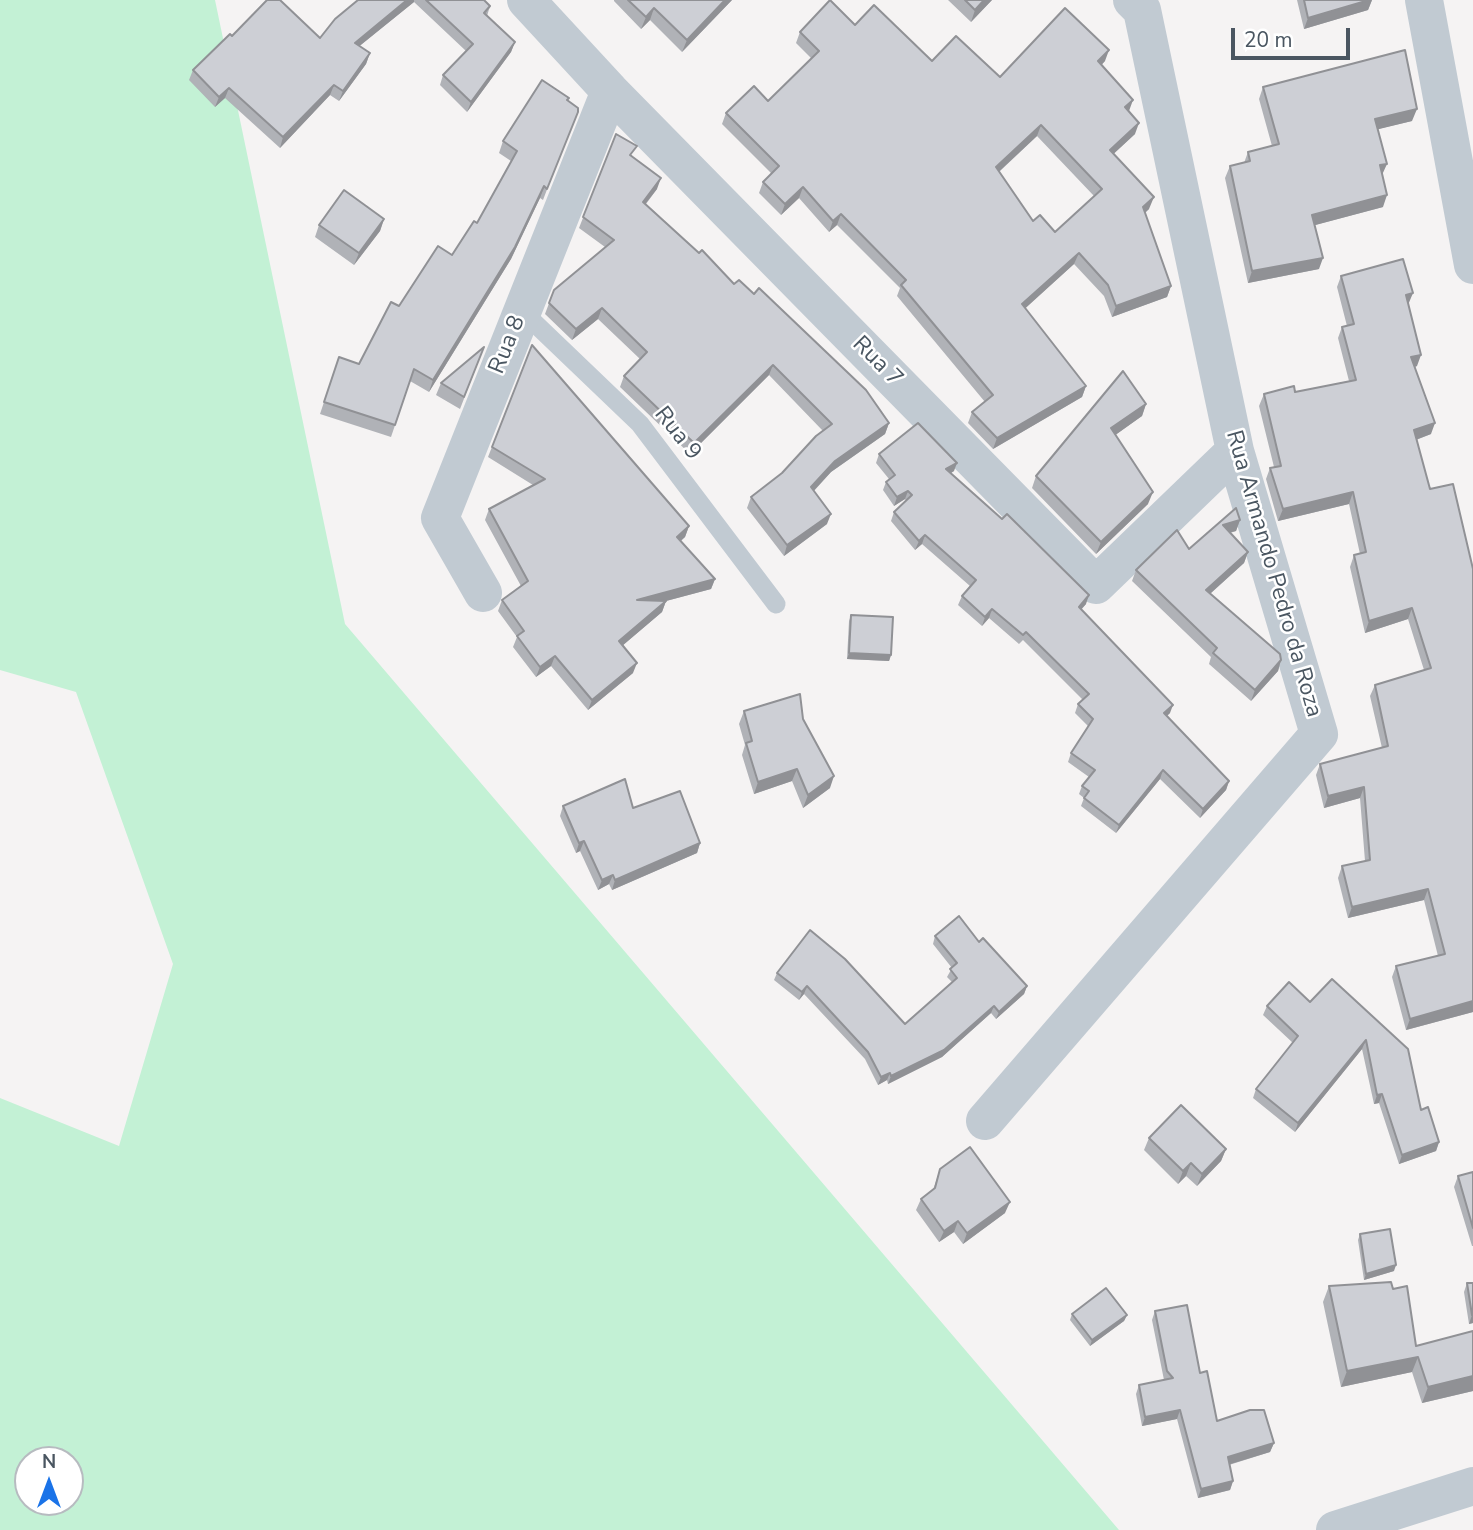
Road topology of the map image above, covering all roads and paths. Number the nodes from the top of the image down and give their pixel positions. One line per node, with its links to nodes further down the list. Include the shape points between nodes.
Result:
1 (526, 0): 4 (street, Rua 7)
2 (1132, 0): 7 (street, Rua Armando Pedro da Roza, via 1142,10)
3 (1424, 0): 5 (street)
4 (610, 91): 6 (street, Rua 8); 7 (street, Rua 7, via 1096,584)
5 (1473, 265)
6 (522, 311): 8 (street, Rua 8, via 440,518); 9 (lane, Rua 9, via 640,424)
7 (1235, 451): 10 (street, Rua Armando Pedro da Roza, via 1319,734)
8 (483, 593)
9 (776, 604)
10 (985, 1121)
11 (1473, 1486): 12 (street)
12 (1335, 1530)

